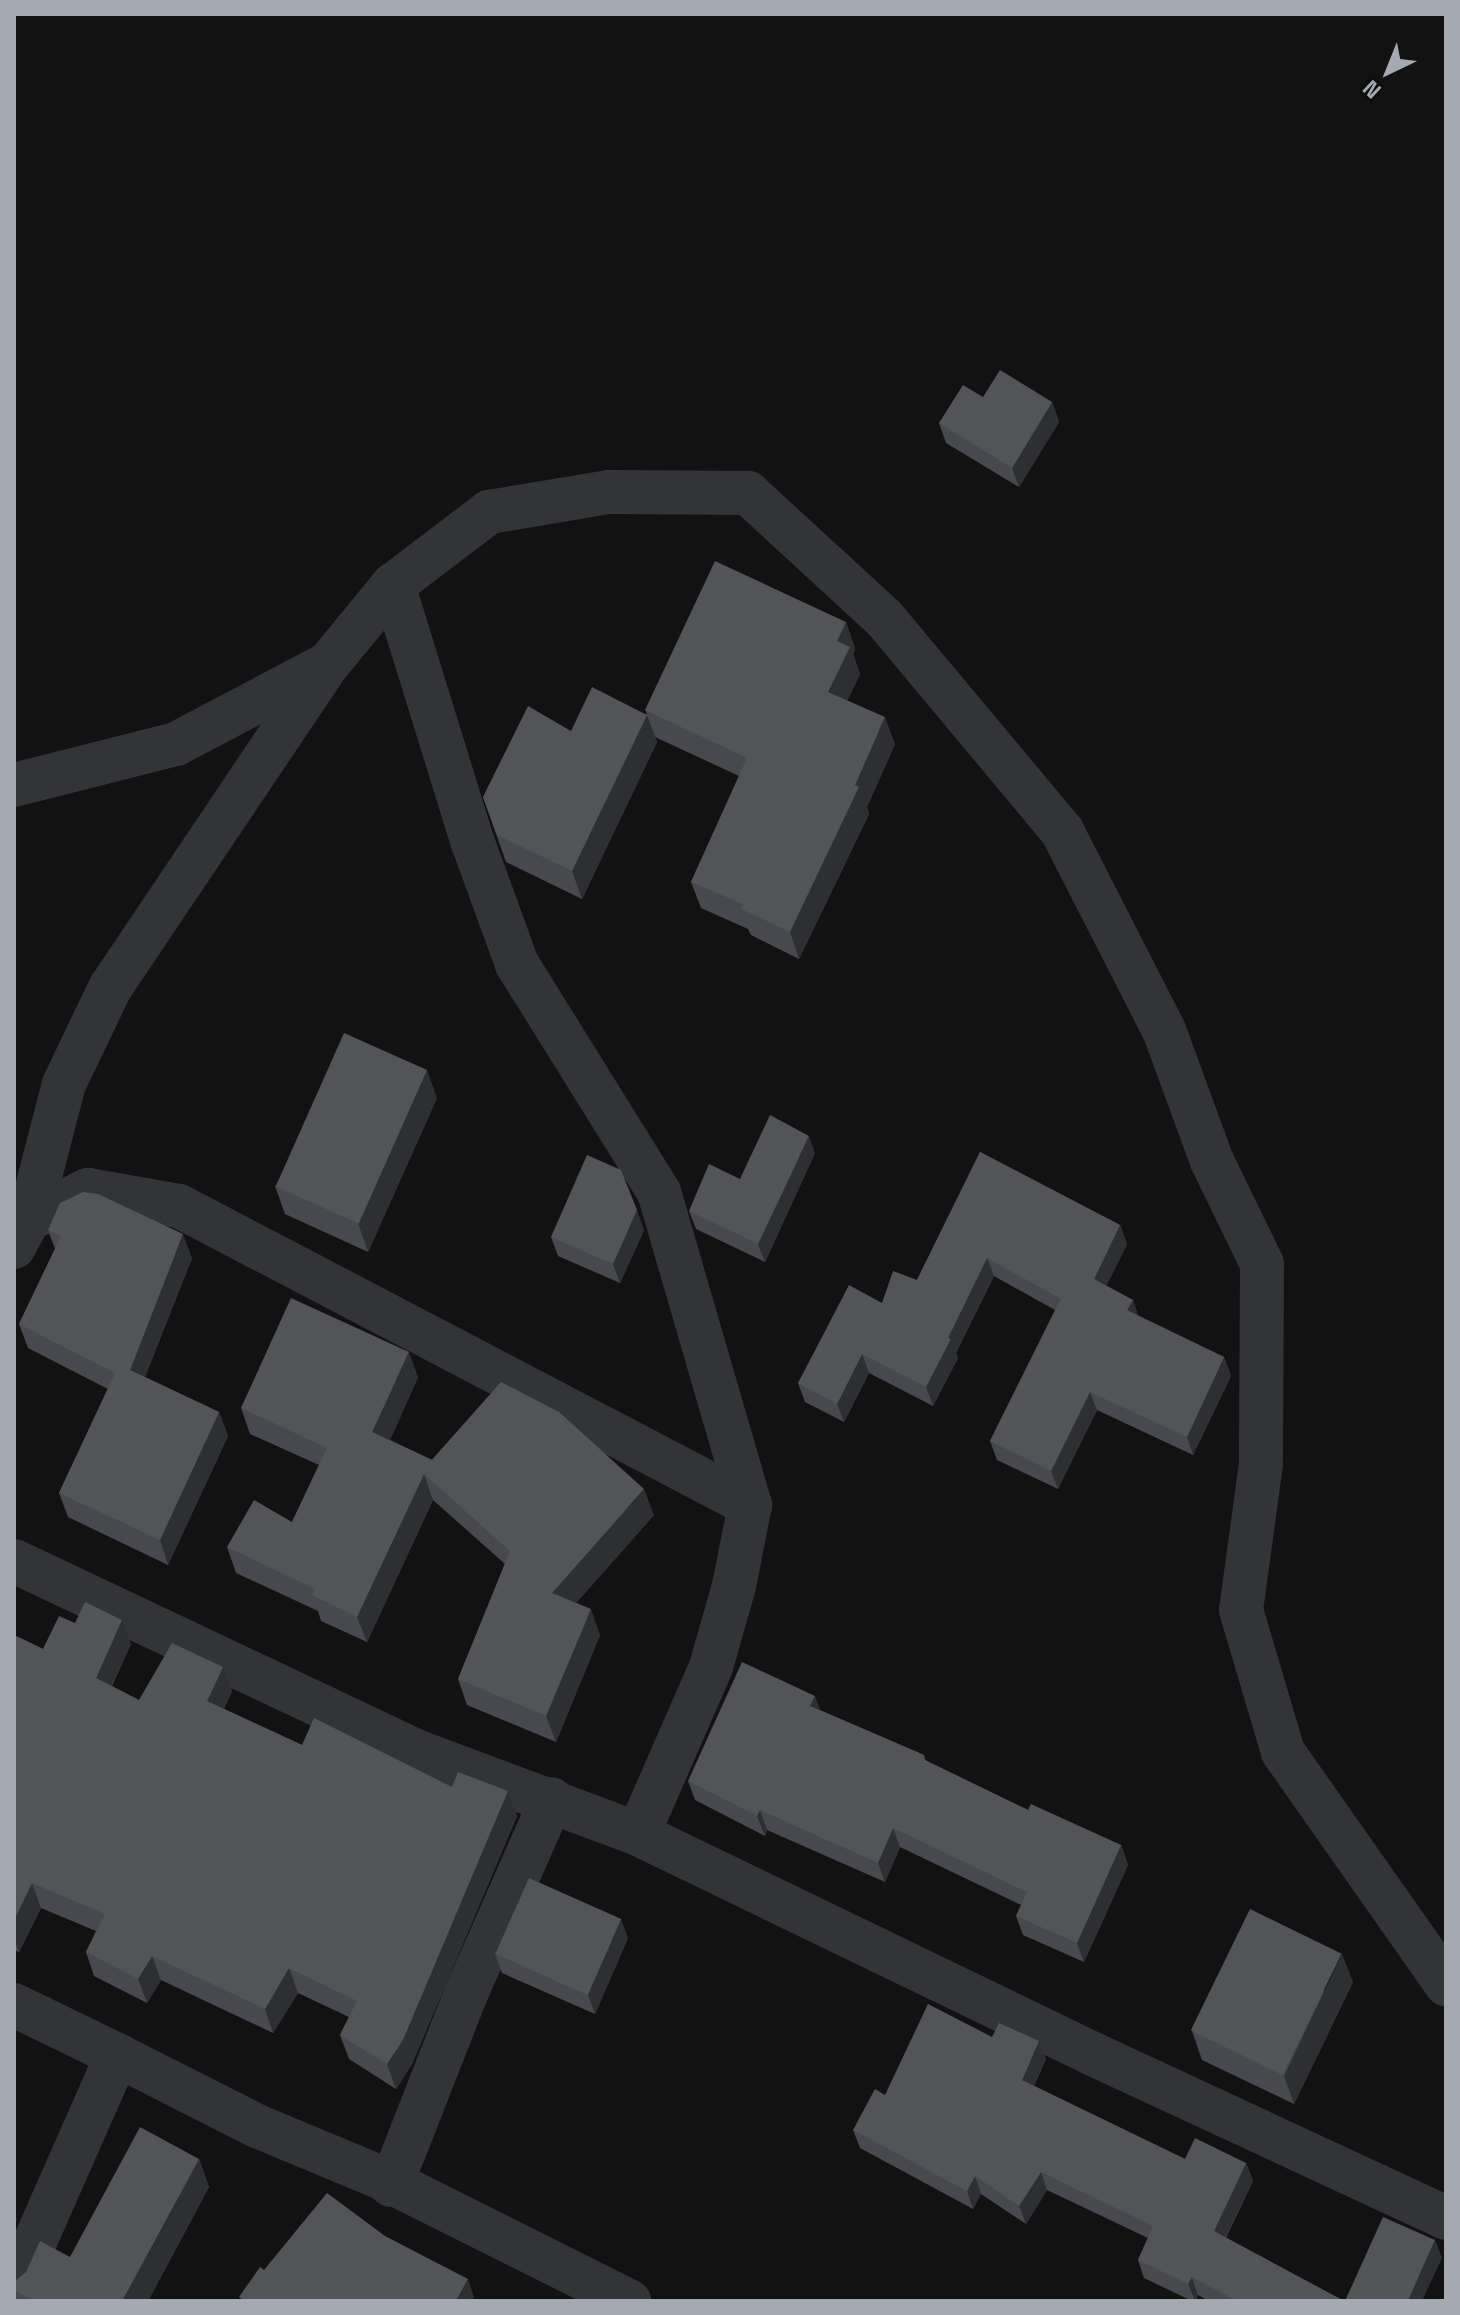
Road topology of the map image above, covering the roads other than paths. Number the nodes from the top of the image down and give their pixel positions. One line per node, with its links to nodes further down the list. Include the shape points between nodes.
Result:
1 (393, 585): 2 (street); 5 (street, via 473,843 517,964 659,1192); 9 (street, via 489,512 609,492 748,493 884,618 1062,831 1164,1030 1212,1161 1262,1264 1261,1464 1241,1610 1283,1752)
2 (328, 664): 3 (street, via 176,744); 4 (street, via 110,988 64,1084)
3 (14, 785)
4 (21, 1233): 5 (street, via 88,1190 179,1206)
5 (750, 1505): 8 (street, via 711,1667)
6 (14, 1561): 7 (street, via 416,1751)
7 (552, 1799): 8 (street); 12 (street, via 465,1996)
8 (638, 1834): 13 (street)
9 (1446, 1984)
10 (14, 2005): 11 (street)
11 (117, 2055): 12 (street, via 257,2126); 14 (street)
12 (391, 2185): 15 (street)
13 (1446, 2218)
14 (14, 2289)
15 (629, 2301)

